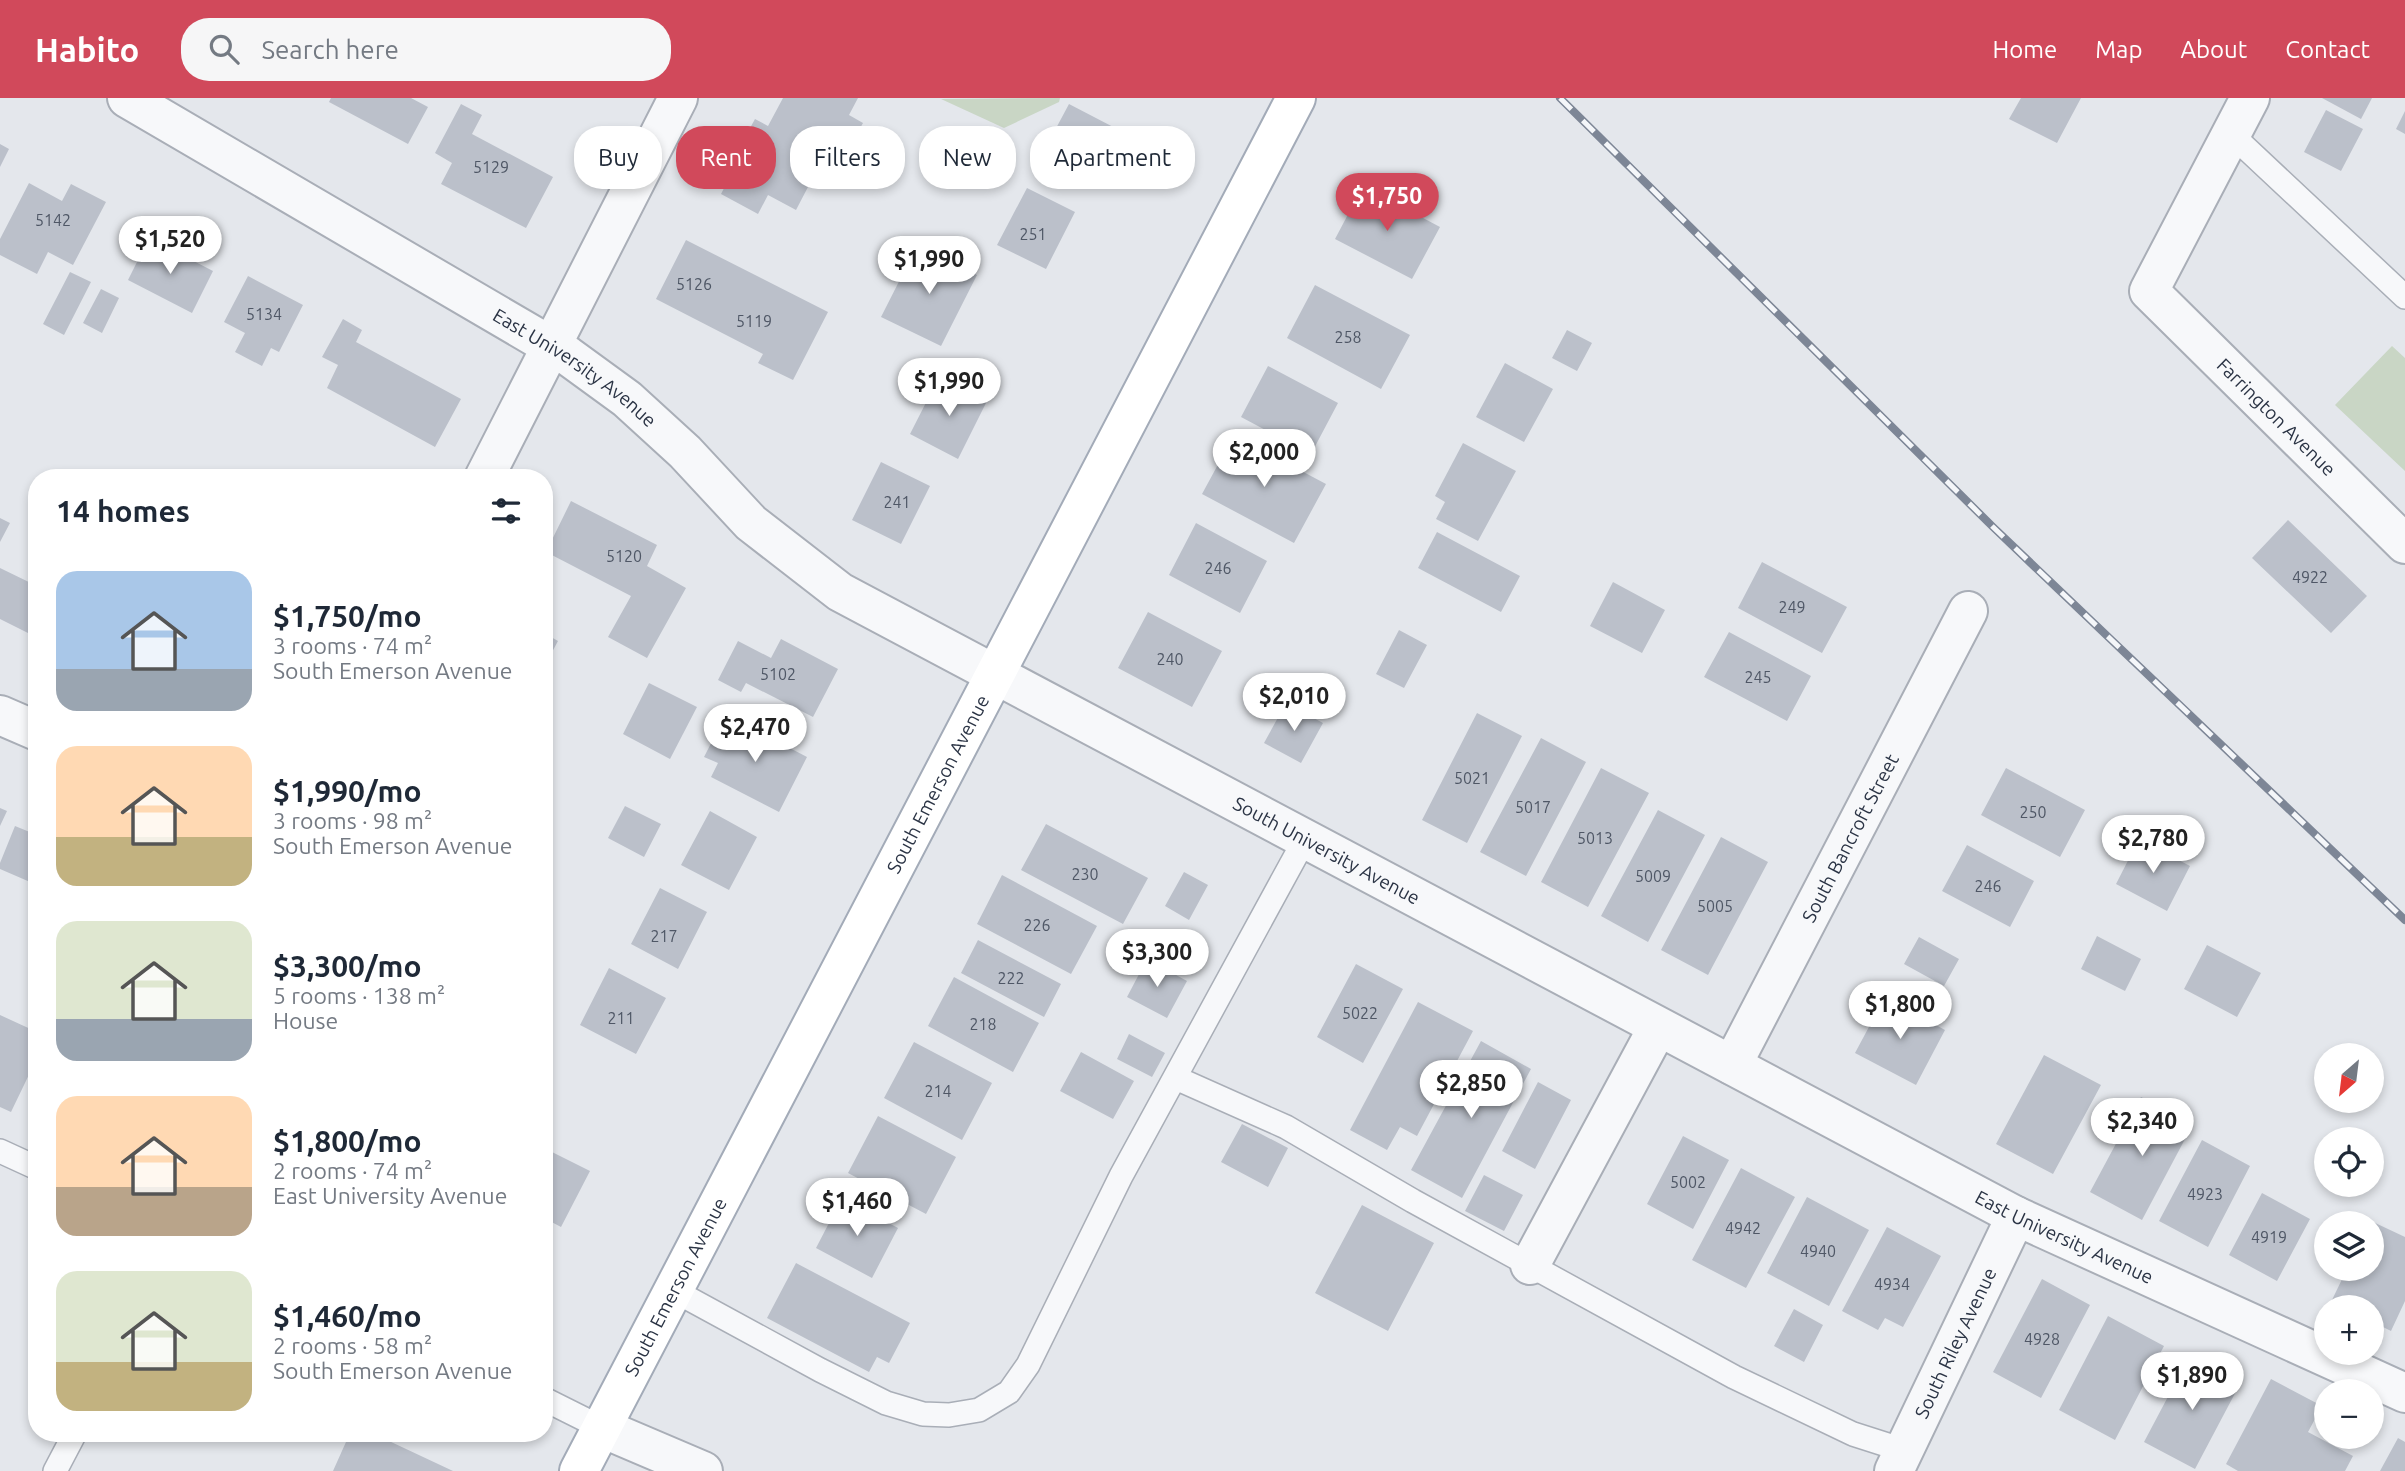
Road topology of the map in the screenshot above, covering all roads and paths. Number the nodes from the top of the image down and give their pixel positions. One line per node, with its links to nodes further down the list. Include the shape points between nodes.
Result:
1 (127, 98): 7 (street, East University Avenue)
2 (678, 98): 7 (street)
3 (1296, 98): 11 (main road, South Emerson Avenue)
4 (2250, 98): 5 (street)
5 (2231, 134): 6 (lane); 9 (street, Farrington Avenue, via 2149,291)
6 (2405, 297)
7 (551, 347): 8 (street); 11 (street, East University Avenue, via 627,399 685,452 751,523 817,576)
8 (489, 469)
9 (2405, 544)
10 (1968, 611): 16 (street, South Bancroft Street)
11 (995, 674): 14 (street, South University Avenue); 22 (main road, South Emerson Avenue)
12 (0, 715): 13 (street)
13 (28, 727)
14 (1305, 839): 15 (street, South University Avenue); 17 (lane)
15 (1658, 1027): 16 (street, South University Avenue); 21 (street)
16 (1732, 1065): 20 (street, East University Avenue)
17 (1176, 1078): 21 (lane, via 1286,1127); 22 (lane, via 1121,1176 1028,1365 1009,1392 979,1410 923,1414 886,1403)
18 (0, 1151): 19 (lane)
19 (28, 1164)
20 (2016, 1216): 23 (street, East University Avenue); 27 (street, South Riley Avenue)
21 (1530, 1265): 27 (lane, via 1734,1377)
22 (673, 1290): 25 (main road, South Emerson Avenue)
23 (2405, 1393)
24 (553, 1404): 25 (lane)
25 (602, 1428): 29 (main road, South Emerson Avenue); 30 (street)
26 (70, 1442): 28 (lane)
27 (1899, 1460)
28 (55, 1471)
29 (579, 1471)
30 (703, 1471)

